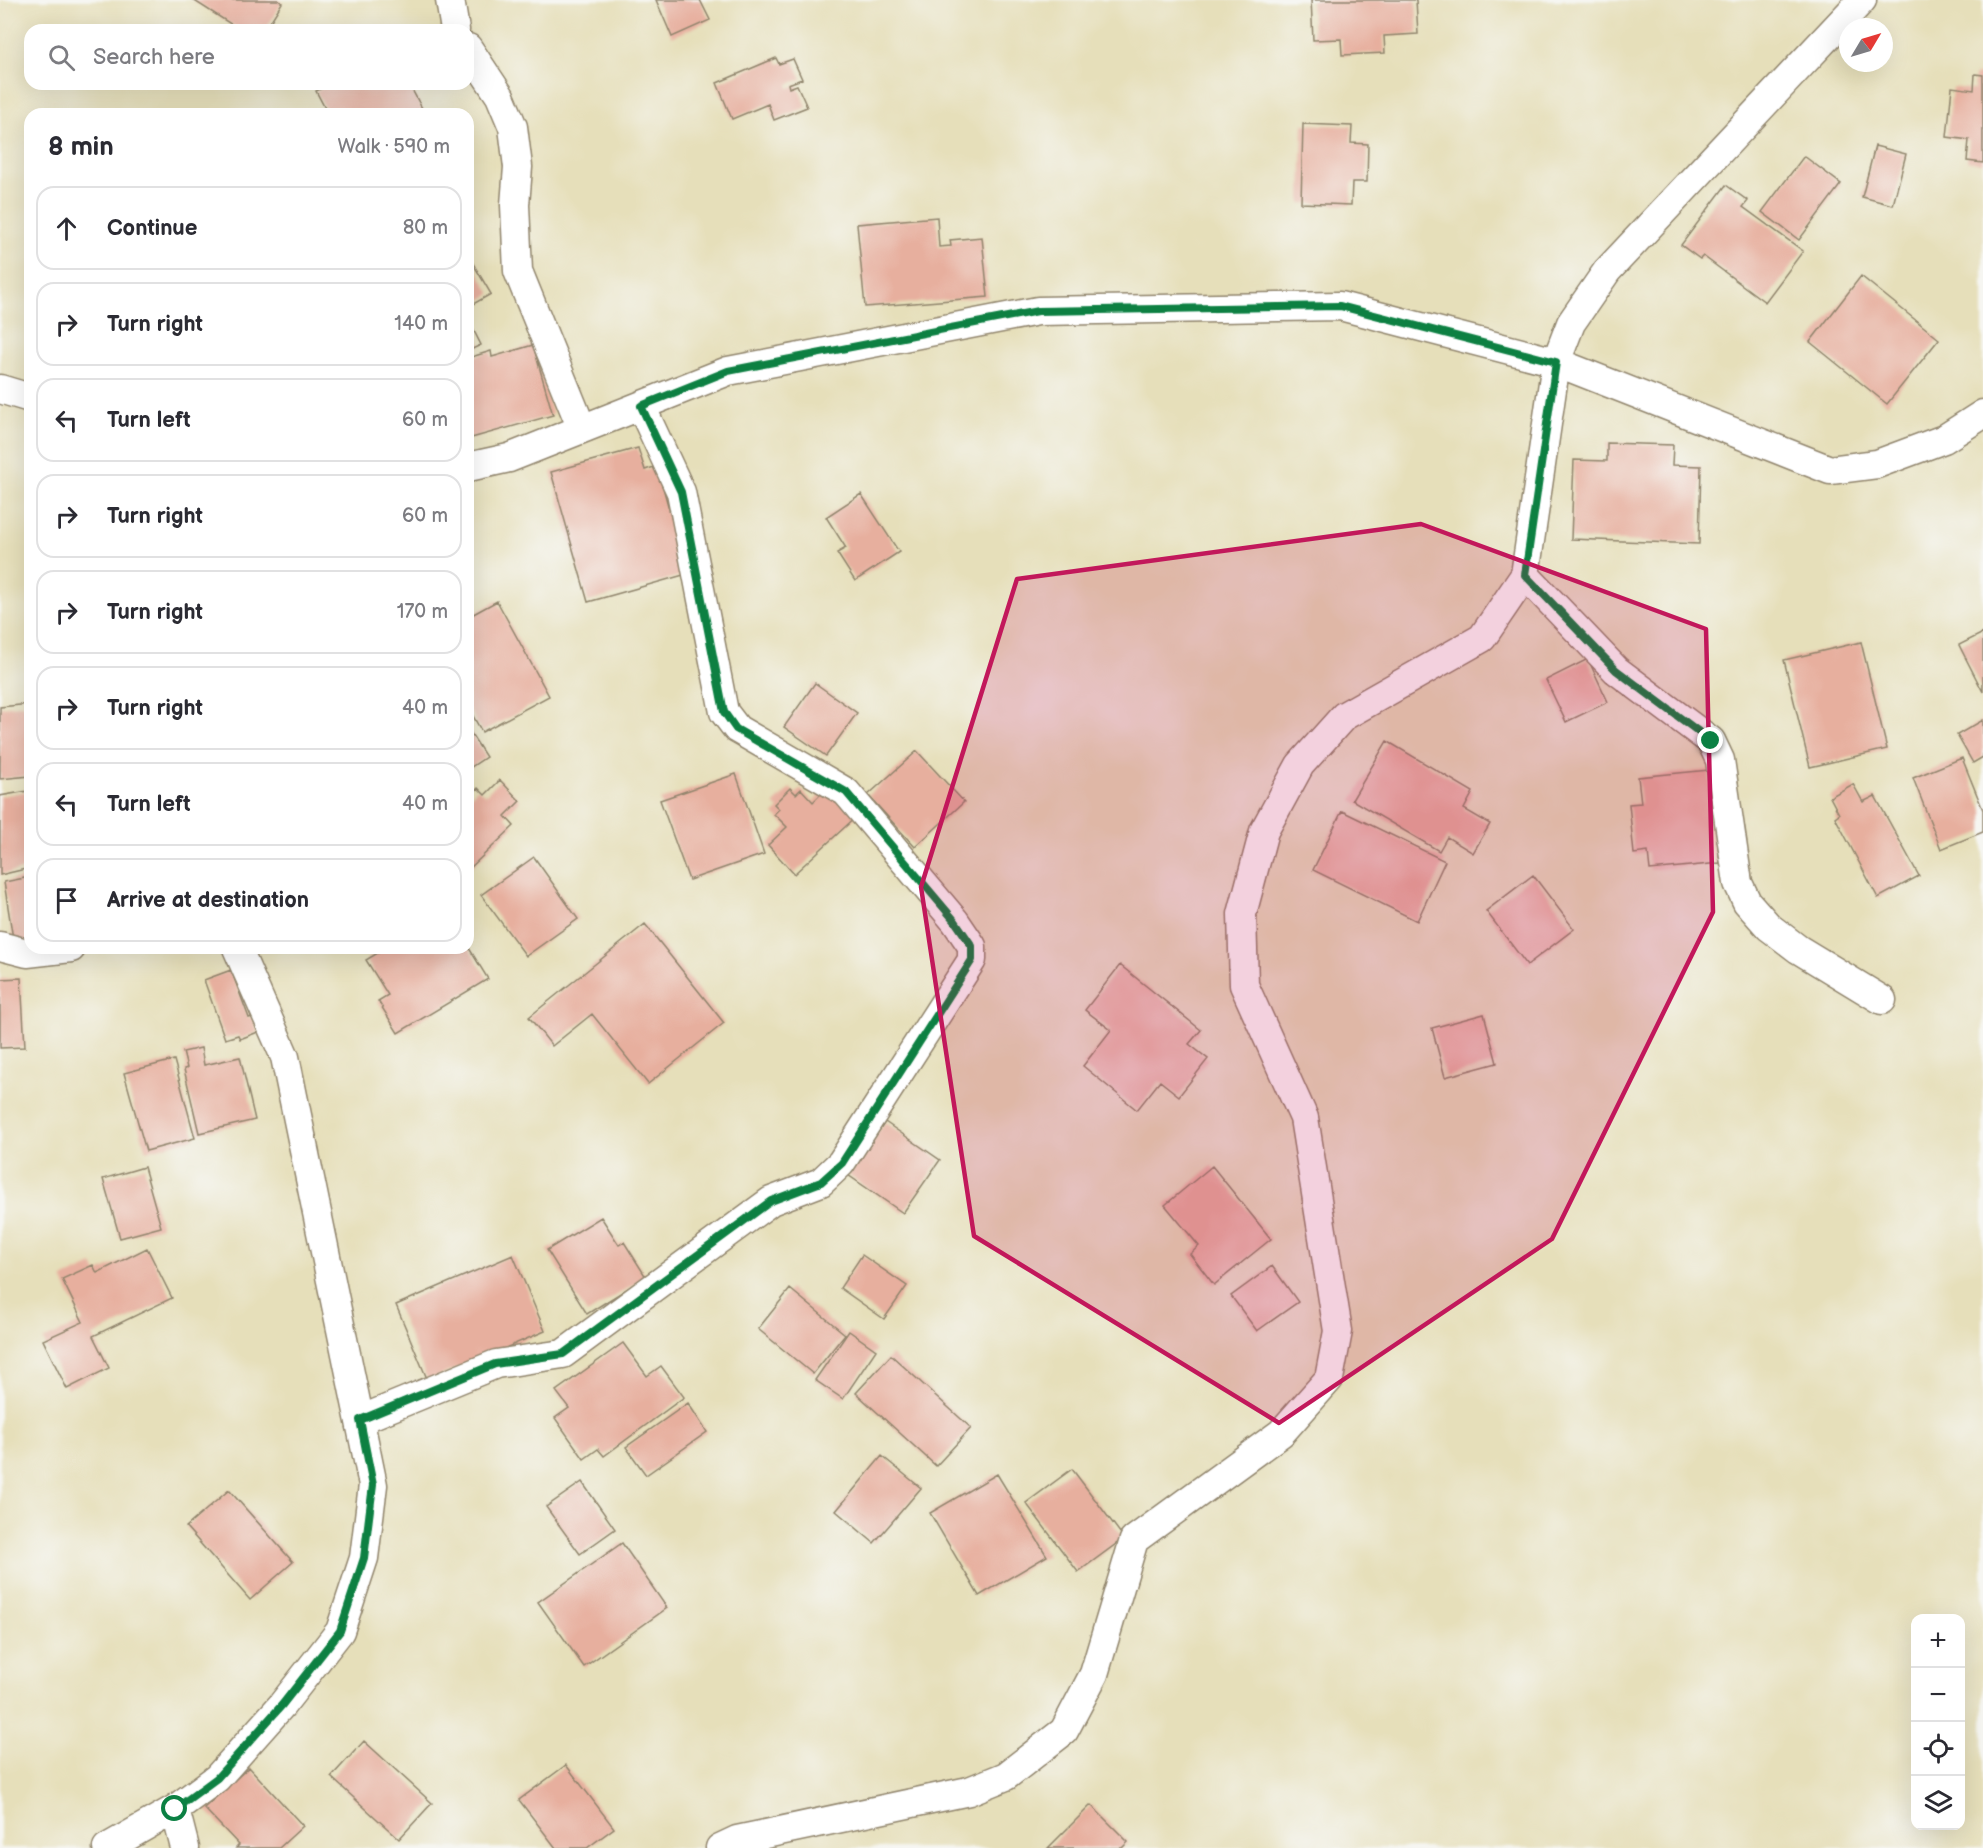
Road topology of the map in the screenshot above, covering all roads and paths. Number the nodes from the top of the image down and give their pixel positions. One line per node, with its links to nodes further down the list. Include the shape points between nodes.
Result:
1 (450, 0): 3 (street)
2 (1862, 0): 5 (street, via 1606,271 1571,323)
3 (454, 24)
4 (474, 57): 10 (street, via 500,96 513,127 518,166 518,271)
5 (1556, 362): 8 (street, via 1340,306 1038,311 728,371); 9 (street, via 1830,471 1877,464 1944,439); 12 (street)
6 (0, 389): 7 (street)
7 (24, 397)
8 (641, 406): 10 (street); 17 (street, via 681,492 724,712 736,729 846,792 955,921 972,946 972,960 842,1163 821,1182 771,1201 563,1354 495,1364)
9 (1983, 414)
10 (582, 429): 11 (street, via 510,458)
11 (474, 466)
12 (1525, 575): 16 (street, via 1616,670 1711,741 1720,760 1738,883 1747,902 1769,927 1798,950); 21 (street, via 1482,638 1344,716 1300,765 1264,831 1242,914 1244,986 1304,1118 1338,1331 1329,1379 1281,1433 1134,1540 1094,1674 1064,1731 1031,1757 1006,1776 969,1791 737,1840)
13 (0, 946): 14 (street)
14 (24, 952)
15 (240, 954): 17 (street, via 285,1057)
16 (1882, 999)
17 (360, 1420): 18 (street, via 373,1485 364,1558 340,1631 282,1705 217,1778)
18 (175, 1809): 19 (street); 20 (street)
19 (107, 1848)
20 (185, 1848)
21 (720, 1848)

